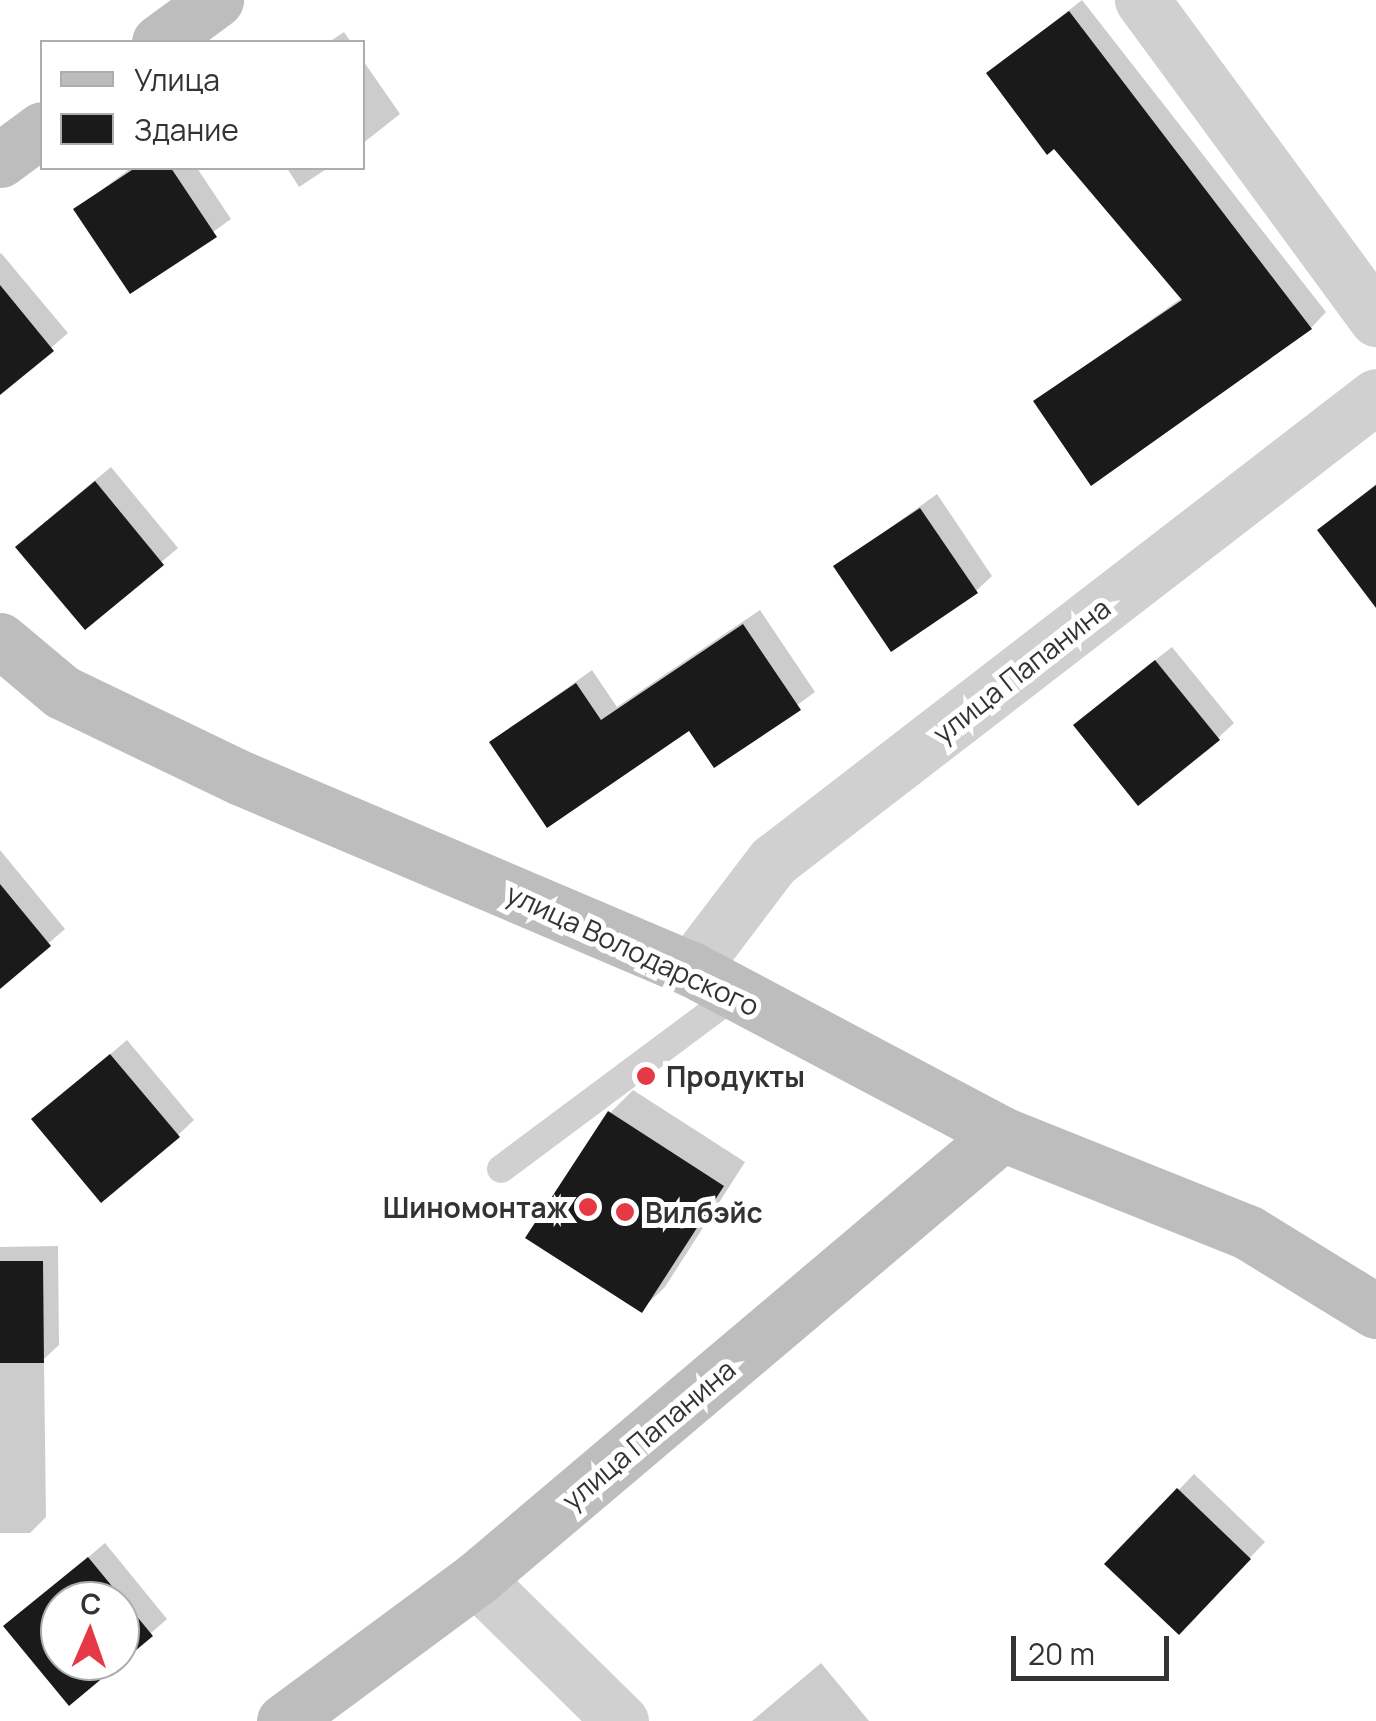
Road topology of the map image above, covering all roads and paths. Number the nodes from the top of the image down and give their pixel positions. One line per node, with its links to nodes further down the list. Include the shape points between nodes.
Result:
1 (216, 0): 3 (main road)
2 (1142, 0): 6 (street)
3 (162, 40)
4 (40, 130): 5 (main road)
5 (0, 160)
6 (1376, 318)
7 (1376, 396): 9 (street, улица Папанина, via 773,861)
8 (0, 640): 9 (main road, улица Володарского, via 62,692 241,778)
9 (713, 981): 10 (main road, улица Володарского); 11 (lane)
10 (1002, 1134): 12 (main road, улица Володарского, via 1249,1234); 13 (main road, улица Папанина)
11 (501, 1170)
12 (1376, 1311)
13 (476, 1579): 14 (main road, улица Папанина); 15 (street)
14 (284, 1721)
15 (621, 1721)

